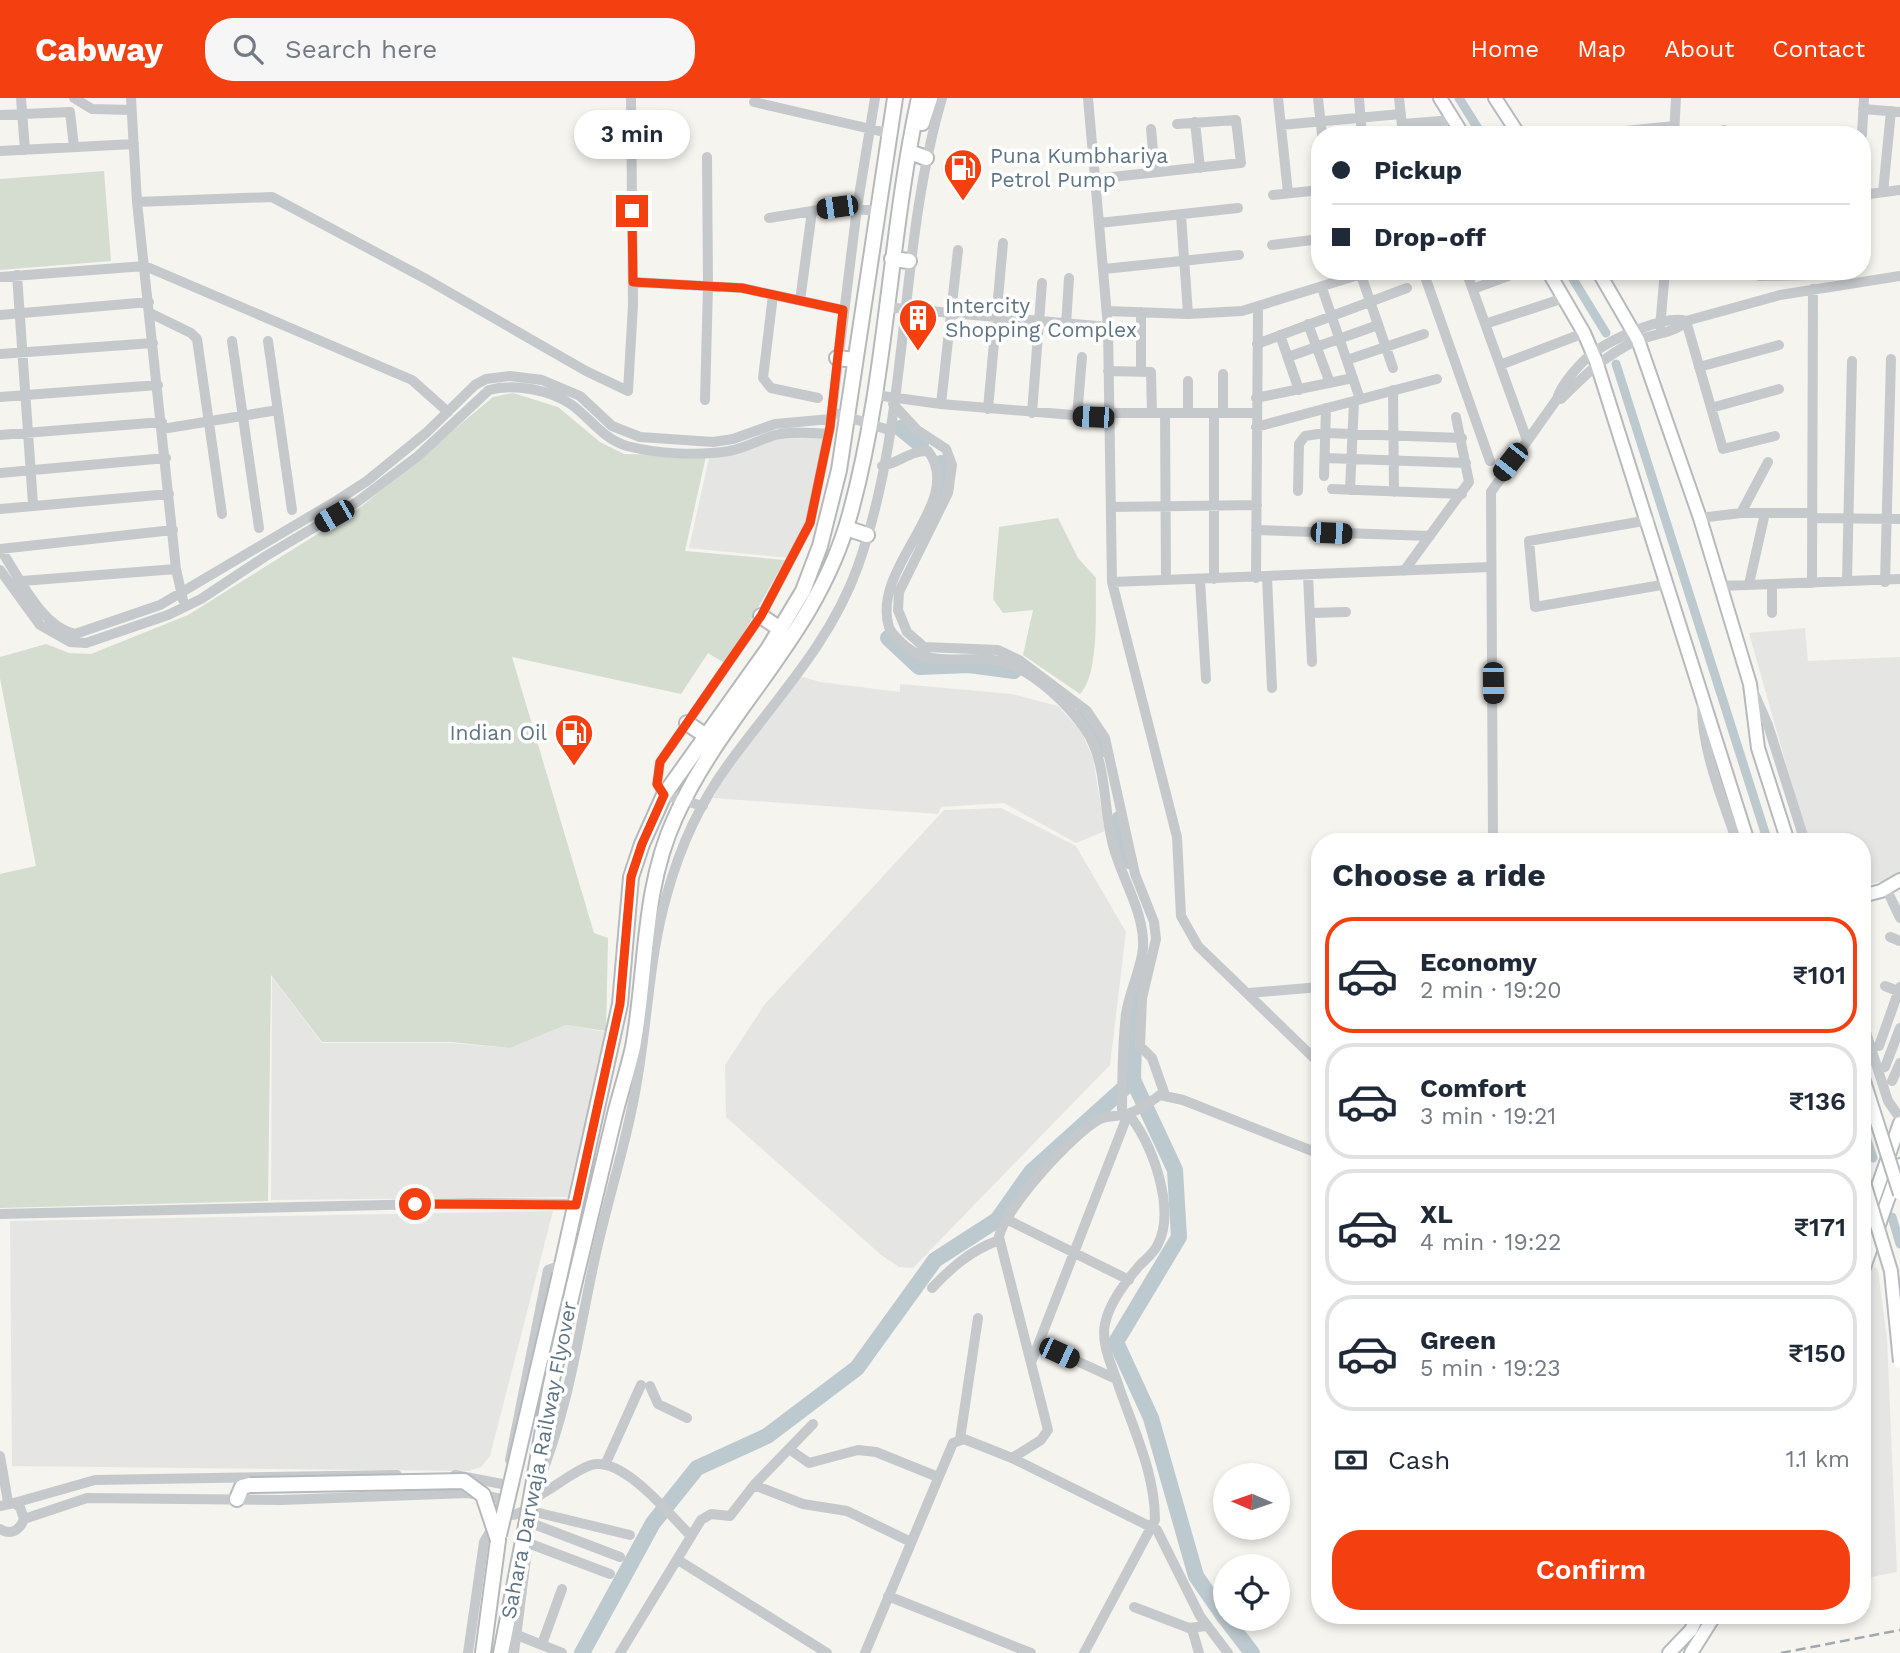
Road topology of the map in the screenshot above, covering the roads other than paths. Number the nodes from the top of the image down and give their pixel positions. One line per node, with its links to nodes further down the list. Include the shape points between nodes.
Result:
1 (21, 98): 24 (street)
2 (55, 98): 23 (street)
3 (74, 98): 18 (street)
4 (631, 98): 93 (street)
5 (875, 98): 41 (street)
6 (895, 98): 43 (highway, Sahara Darwaja Railway Flyover)
7 (919, 98): 48 (highway)
8 (930, 98): 48 (highway)
9 (942, 98): 50 (street)
10 (1088, 98): 53 (street)
11 (1278, 98): 33 (street)
12 (1318, 98): 28 (street)
13 (1359, 98): 26 (street)
14 (1399, 98): 32 (street)
15 (1440, 98): 27 (main road)
16 (1495, 98): 38 (main road)
17 (1676, 98): 39 (street)
18 (89, 102): 20 (street)
19 (754, 102): 41 (street)
20 (131, 104): 44 (street)
21 (1864, 104): 22 (street); 40 (street)
22 (1895, 111): 56 (street)
23 (56, 112): 24 (street); 45 (street, via 72,113)
24 (22, 113): 25 (street); 46 (street)
25 (0, 115)
26 (1361, 118): 28 (street); 32 (street); 35 (street)
27 (1454, 120): 29 (street); 37 (main road)
28 (1320, 121): 33 (street); 34 (street)
29 (1438, 121): 32 (street); 36 (street)
30 (1195, 122): 31 (street); 51 (street); 51 (street, via 1239,122 1241,163)
31 (1177, 124)
32 (1402, 124)
33 (1281, 125): 57 (street)
34 (1321, 126)
35 (1361, 126)
36 (1441, 126)
37 (1458, 126)
38 (1513, 126)
39 (1674, 126)
40 (1863, 126)
41 (870, 129): 43 (street); 61 (street)
42 (1151, 129): 52 (street)
43 (888, 133): 64 (highway, Sahara Darwaja Railway Flyover)
44 (134, 144): 45 (street); 60 (street)
45 (74, 147): 46 (street)
46 (25, 150): 47 (street)
47 (0, 151)
48 (908, 154): 50 (highway); 73 (highway, Sahara Darwaja Railway Flyover)
49 (707, 157): 95 (street)
50 (926, 158): 74 (street)
51 (1200, 167): 52 (street)
52 (1155, 172): 53 (street)
53 (1094, 178): 67 (street)
54 (1900, 190): 56 (street)
55 (1311, 191): 57 (street)
56 (1884, 192): 58 (street)
57 (1288, 193): 59 (street)
58 (1871, 194)
59 (1273, 195)
60 (138, 202): 76 (street); 93 (street, via 272,197 628,391)
61 (857, 208): 63 (street); 64 (street); 109 (street)
62 (1238, 208): 65 (street)
63 (812, 211): 66 (street); 103 (street)
64 (877, 211): 145 (highway, Sahara Darwaja Railway Flyover)
65 (1181, 215): 67 (street); 75 (street)
66 (769, 218)
67 (1099, 223): 77 (street)
68 (1311, 240): 70 (street)
69 (1003, 243): 117 (street)
70 (1272, 245)
71 (958, 250): 113 (street)
72 (1239, 255): 75 (street)
73 (892, 259): 74 (highway); 105 (highway, Sahara Darwaja Railway Flyover)
74 (909, 261): 107 (street)
75 (1185, 261): 77 (street); 114 (street)
76 (145, 266): 78 (street); 106 (street); 175 (street, via 412,380)
77 (1104, 269): 110 (street)
78 (17, 275): 79 (street); 112 (street)
79 (0, 276)
80 (1900, 276): 81 (street)
81 (1871, 277)
82 (1069, 278): 122 (street)
83 (1343, 280): 96 (street)
84 (1361, 280): 104 (street)
85 (1426, 280): 206 (street)
86 (1470, 280): 98 (street)
87 (1497, 280): 98 (street)
88 (1553, 280): 102 (main road)
89 (1603, 280): 129 (main road)
90 (1664, 280): 125 (street)
91 (1790, 280): 100 (street)
92 (1838, 280): 99 (street)
93 (633, 282): 95 (street)
94 (1042, 283): 119 (street)
95 (708, 286): 101 (street); 167 (street)
96 (1322, 288): 108 (street); 116 (street)
97 (1407, 288): 104 (street)
98 (1473, 289): 121 (street)
99 (1813, 289): 100 (street); 231 (street)
100 (1791, 293): 118 (street)
101 (773, 295): 103 (street); 165 (street, via 763,378 771,388)
102 (1564, 298): 121 (street); 126 (main road)
103 (800, 301): 109 (street)
104 (1370, 302): 116 (street); 123 (street)
105 (885, 307): 107 (street); 163 (highway, Sahara Darwaja Railway Flyover)
106 (150, 308): 112 (street); 133 (street); 188 (street, via 195,335)
107 (904, 309): 113 (street); 169 (street)
108 (1258, 309): 114 (street); 134 (street)
109 (843, 310): 142 (street)
110 (1107, 311): 111 (street); 124 (street)
111 (1141, 313): 114 (street); 151 (street)
112 (20, 314): 115 (street); 138 (street)
113 (953, 314): 117 (street); 170 (street)
114 (1188, 314)
115 (0, 315)
116 (1331, 315): 120 (street); 130 (street)
117 (996, 319): 119 (street); 173 (street)
118 (1686, 321): 125 (street, via 1680,327); 149 (street)
119 (1039, 323): 122 (street); 176 (street)
120 (1308, 324): 128 (street); 136 (street)
121 (1485, 324): 148 (street)
122 (1066, 325): 124 (street)
123 (1378, 325): 130 (street); 137 (street)
124 (1108, 327): 152 (street)
125 (1660, 328): 129 (street)
126 (1584, 333): 143 (main road); 148 (street)
127 (1424, 334): 137 (street)
128 (1280, 335): 134 (street); 141 (street)
129 (1636, 336): 143 (street); 233 (main road)
130 (1339, 339): 136 (street); 146 (street)
131 (232, 341): 182 (street)
132 (268, 341): 174 (street)
133 (153, 343): 138 (street); 158 (street)
134 (1257, 344): 166 (street)
135 (1779, 345): 149 (street)
136 (1316, 347): 141 (street); 157 (street)
137 (1385, 347): 146 (street); 150 (street)
138 (23, 352): 139 (street); 162 (street)
139 (0, 354)
140 (1082, 357): 186 (street)
141 (1287, 357): 159 (street)
142 (837, 358): 145 (highway); 183 (street)
143 (1595, 358): 201 (street); 236 (main road)
144 (1891, 359): 234 (street)
145 (855, 360): 185 (highway, Sahara Darwaja Railway Flyover)
146 (1347, 360): 154 (street)
147 (1852, 361): 232 (street)
148 (1500, 365): 201 (street)
149 (1699, 367): 172 (street)
150 (1393, 368)
151 (1141, 370): 152 (street); 177 (street, via 1151,372)
152 (1108, 371): 184 (street)
153 (1223, 374): 180 (street)
154 (1353, 377): 157 (street); 168 (street)
155 (1437, 379): 160 (street)
156 (1188, 381): 179 (street)
157 (1330, 383): 159 (street)
158 (158, 385): 162 (street); 190 (street)
159 (1299, 390): 166 (street)
160 (1393, 390): 168 (street); 198 (street)
161 (1779, 390): 172 (street)
162 (25, 394): 164 (street); 193 (street)
163 (875, 395): 169 (street); 189 (highway, Sahara Darwaja Railway Flyover)
164 (0, 397)
165 (818, 398)
166 (1256, 398): 181 (street)
167 (705, 400)
168 (1357, 400): 171 (street); 196 (street)
169 (893, 401): 170 (street); 192 (street); 300 (street, via 917,430 946,449 952,466 948,493 899,593 898,610 907,632 924,647 998,650 1020,660 1087,711 1105,738 1135,874 1154,922 1156,939 1142,998 1140,1046 1152,1058)
170 (941, 404): 173 (street)
171 (1326, 408): 191 (street); 194 (street)
172 (1711, 408): 199 (street, via 1723,449)
173 (988, 409): 176 (street)
174 (278, 410): 182 (street); 225 (street)
175 (448, 412): 183 (street, via 475,385 510,376 542,380 580,396 612,426 640,437 713,442 775,424); 263 (street, via 367,481)
176 (1032, 413): 186 (street)
177 (1152, 413): 178 (street); 184 (street)
178 (1165, 413): 179 (street); 221 (street)
179 (1188, 413): 180 (street)
180 (1219, 413): 181 (street); 222 (street)
181 (1256, 413): 191 (street)
182 (243, 416): 188 (street); 237 (street)
183 (832, 416): 185 (street); 195 (street)
184 (1109, 416): 186 (street); 223 (street)
185 (848, 417): 189 (street); 230 (highway, Sahara Darwaja Railway Flyover)
186 (1077, 417)
187 (1456, 417): 200 (street)
188 (209, 422): 190 (street); 229 (street)
189 (870, 424): 192 (street); 238 (highway, Sahara Darwaja Railway Flyover)
190 (162, 426): 193 (street); 202 (street)
191 (1256, 427): 220 (street)
192 (890, 430): 209 (street)
193 (28, 432): 197 (street); 210 (street)
194 (1325, 433): 196 (street); 203 (street); 215 (street, via 1301,439)
195 (828, 434): 226 (street); 264 (street, via 776,435 721,452 644,449 609,439 562,400 500,387 489,390 418,456 357,502)
196 (1352, 434): 198 (street); 204 (street)
197 (0, 435)
198 (1393, 436): 200 (street); 205 (street)
199 (1775, 436)
200 (1461, 438): 208 (street)
201 (1527, 440): 244 (street, via 1490,492)
202 (166, 458): 210 (street); 217 (street)
203 (1325, 458): 204 (street); 212 (street)
204 (1351, 459): 205 (street); 214 (street)
205 (1393, 460): 208 (street); 216 (street)
206 (1490, 461)
207 (1768, 462): 227 (street)
208 (1466, 463): 218 (street, via 1468,482)
209 (882, 466): 241 (street); 302 (street, via 896,464 916,450 928,450 936,461 939,481 888,590 885,610 890,630 908,648 929,658 1008,664 1065,705 1094,744 1114,850 1142,926 1143,949 1126,1013 1122,1060)
210 (30, 469): 211 (street); 219 (street)
211 (0, 473)
212 (1324, 476)
213 (1332, 489): 214 (street)
214 (1350, 490): 216 (street)
215 (1298, 491)
216 (1394, 492): 218 (street)
217 (169, 494): 219 (street); 239 (street)
218 (1462, 494): 242 (street)
219 (33, 504): 224 (street)
220 (1257, 505): 222 (street); 240 (street)
221 (1165, 506): 222 (street); 223 (street); 253 (street)
222 (1214, 506): 250 (street)
223 (1111, 507): 256 (street)
224 (0, 509)
225 (292, 510)
226 (813, 510): 230 (highway); 268 (street)
227 (1741, 513): 228 (street); 233 (street)
228 (1765, 513): 231 (street); 260 (street)
229 (222, 514)
230 (828, 515): 269 (highway, Sahara Darwaja Railway Flyover, via 803,591)
231 (1812, 516): 232 (street); 258 (street)
232 (1849, 517): 234 (street); 255 (street)
233 (1700, 518): 262 (main road)
234 (1887, 519): 235 (street); 257 (street)
235 (1900, 519)
236 (1649, 520): 259 (main road); 259 (street, via 1528,541 1535,607)
237 (259, 528)
238 (846, 528): 241 (highway); 278 (highway, Sahara Darwaja Railway Flyover, via 818,599)
239 (173, 530): 243 (street); 245 (street)
240 (1256, 530): 242 (street); 249 (street)
241 (867, 535): 279 (street, via 846,594 814,652 727,765)
242 (1430, 536): 247 (street)
243 (0, 549): 252 (street)
244 (1491, 567): 247 (street); 280 (street)
245 (176, 569): 252 (street); 263 (street)
246 (0, 570): 264 (street, via 40,625 70,642 86,643)
247 (1404, 571): 248 (street)
248 (1308, 575): 249 (street); 267 (street)
249 (1261, 578): 250 (street); 273 (street)
250 (1214, 579): 254 (street)
251 (1900, 579): 257 (street)
252 (22, 580): 263 (street, via 50,620 75,634 125,619)
253 (1166, 580): 254 (street); 256 (street)
254 (1199, 580): 271 (street)
255 (1847, 581): 257 (street); 258 (street)
256 (1112, 582): 292 (street, via 1177,837 1181,916 1198,946)
257 (1885, 582)
258 (1812, 583): 261 (street)
259 (1667, 584): 274 (main road)
260 (1749, 584): 261 (street); 262 (street)
261 (1772, 584): 266 (street)
262 (1720, 586): 272 (main road)
263 (181, 594): 264 (street)
264 (185, 608)
265 (1346, 612): 267 (street)
266 (1772, 612)
267 (1310, 613): 270 (street)
268 (761, 616): 269 (highway); 275 (street)
269 (780, 629): 276 (highway, Sahara Darwaja Railway Flyover)
270 (1312, 662)
271 (1206, 679)
272 (1750, 684): 283 (main road, via 1758,748); 284 (street)
273 (1272, 688)
274 (1702, 692): 281 (street, via 1702,717 1716,779); 282 (main road)
275 (687, 723): 276 (highway); 277 (street, via 660,762 657,784)
276 (706, 736): 277 (highway, Sahara Darwaja Railway Flyover)
277 (664, 795): 278 (street); 308 (highway, Sahara Darwaja Railway Flyover, via 631,877 620,1004)
278 (682, 803): 279 (street); 318 (highway, Sahara Darwaja Railway Flyover, via 654,885 632,1049)
279 (703, 806): 318 (street, via 666,895 636,1087)
280 (1493, 833)
281 (1734, 833)
282 (1745, 833)
283 (1785, 833)
284 (1802, 833)
285 (1900, 880): 286 (main road)
286 (1886, 888): 287 (main road); 288 (street)
287 (1871, 894)
288 (1900, 918)
289 (1885, 986): 291 (street)
290 (1311, 988): 292 (street)
291 (1899, 990): 294 (street)
292 (1249, 993): 296 (street)
293 (1900, 1028): 298 (street)
294 (1879, 1046)
295 (1871, 1048): 303 (street, via 1888,1101)
296 (1311, 1055)
297 (1900, 1063): 299 (street)
298 (1885, 1067)
299 (1892, 1082)
300 (1163, 1095): 302 (street); 304 (street)
301 (1871, 1102): 306 (main road, bridge)
302 (1127, 1114): 311 (street, via 1108,1116 1091,1125 1036,1179); 316 (street); 319 (street, via 1143,1131 1153,1154 1164,1215 1158,1244)
303 (1900, 1121): 307 (main road)
304 (1311, 1151)
305 (1900, 1165): 314 (main road)
306 (1900, 1194)
307 (1871, 1199)
308 (576, 1205): 310 (street, via 460,1203); 317 (highway, Sahara Darwaja Railway Flyover)
309 (1871, 1205): 323 (main road, bridge, via 1891,1271)
310 (0, 1214)
311 (1006, 1219): 313 (street); 316 (street)
312 (1871, 1239): 314 (street)
313 (999, 1240): 320 (street, via 958,1261); 324 (street)
314 (1873, 1244): 315 (main road)
315 (1871, 1249)
316 (1075, 1252): 319 (street); 322 (street)
317 (561, 1269): 334 (street, via 548,1270); 347 (highway, Sahara Darwaja Railway Flyover, bridge)
318 (585, 1269): 338 (street, via 567,1396); 364 (highway, Sahara Darwaja Railway Flyover, bridge, via 574,1285 551,1384)
319 (1129, 1280): 325 (street, via 1105,1325 1107,1354)
320 (932, 1288)
321 (978, 1318): 328 (street)
322 (1040, 1344): 324 (street); 325 (street)
323 (1900, 1362)
324 (1031, 1363): 331 (street, via 1048,1430 1041,1440)
325 (1116, 1380): 343 (street, via 1155,1497)
326 (687, 1418): 332 (street, via 658,1404 646,1385)
327 (813, 1424): 329 (street)
328 (960, 1439): 331 (street); 333 (street, via 953,1443)
329 (789, 1449): 333 (street, via 809,1463 858,1450 876,1452); 335 (street)
330 (0, 1456): 339 (street)
331 (1012, 1458): 343 (street)
332 (605, 1465): 338 (street, via 591,1465); 346 (street, via 627,1472)
333 (938, 1477): 348 (street)
334 (504, 1482): 336 (street); 338 (street, via 523,1479); 339 (street, via 466,1475 95,1480)
335 (754, 1485): 346 (street, via 730,1516 706,1515); 348 (street, via 803,1504 847,1511)
336 (490, 1497): 337 (street); 337 (highway, bridge, via 464,1481 250,1485 242,1487); 340 (street); 347 (highway, bridge)
337 (237, 1499): 341 (street, via 87,1498)
338 (532, 1501): 340 (street, via 520,1515); 342 (street); 345 (street)
339 (7, 1504): 341 (street, via 20,1507)
340 (502, 1509): 362 (street, via 484,1542)
341 (24, 1519): 344 (street, via 17,1530)
342 (531, 1523): 349 (street); 350 (street)
343 (1153, 1527): 358 (street); 371 (street)
344 (1, 1533)
345 (630, 1535)
346 (690, 1535): 351 (street)
347 (498, 1540): 363 (highway, Sahara Darwaja Railway Flyover)
348 (911, 1542): 354 (street)
349 (528, 1543): 352 (street); 360 (street)
350 (620, 1557)
351 (678, 1560): 367 (street); 368 (street)
352 (610, 1574)
353 (562, 1589): 361 (street)
354 (888, 1595): 369 (street); 370 (street)
355 (1134, 1607): 359 (street)
356 (1694, 1624): 374 (main road)
357 (1709, 1624): 375 (main road)
358 (1206, 1626): 359 (street); 373 (street)
359 (1192, 1629): 372 (street)
360 (517, 1635): 361 (street); 365 (street)
361 (542, 1644): 366 (street)
362 (468, 1653)
363 (483, 1653)
364 (501, 1653)
365 (514, 1653)
366 (562, 1653)
367 (620, 1653)
368 (827, 1653)
369 (865, 1653)
370 (1031, 1653)
371 (1084, 1653)
372 (1199, 1653)
373 (1228, 1653)
374 (1669, 1653)
375 (1691, 1653)

